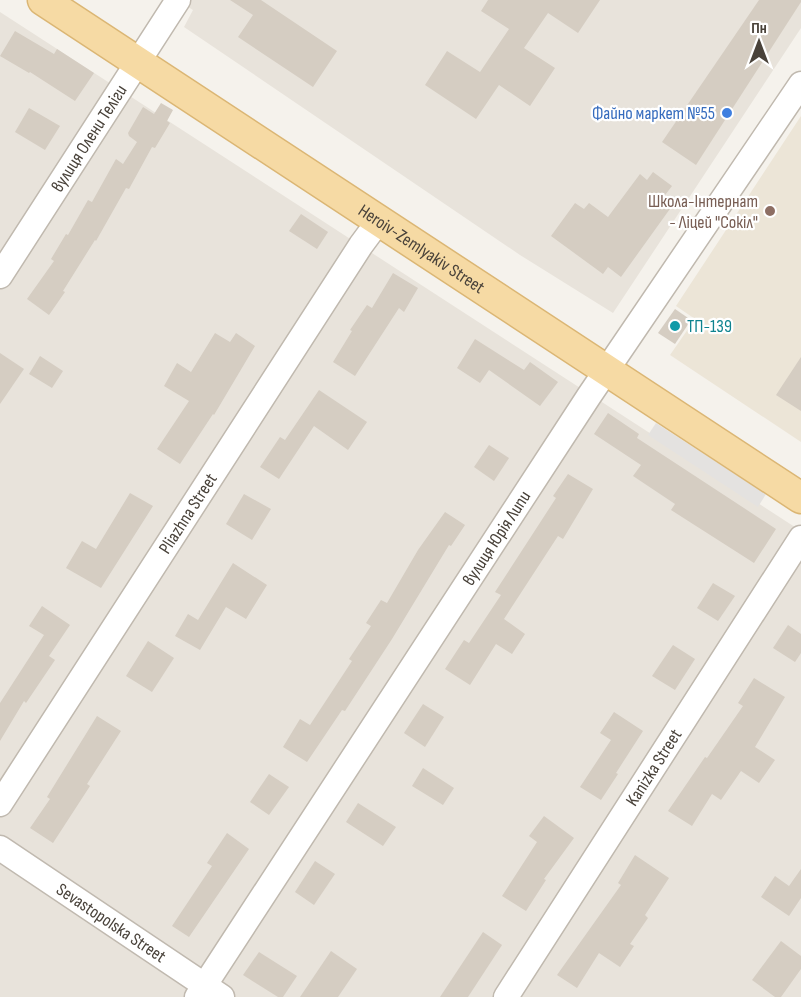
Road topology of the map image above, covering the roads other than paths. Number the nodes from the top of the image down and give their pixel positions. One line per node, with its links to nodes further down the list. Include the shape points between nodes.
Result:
1 (43, 0): 3 (main road, Heroiv-Zemlyakiv Street)
2 (178, 0): 3 (street, вулиця Олени Теліги)
3 (138, 63): 5 (main road, Heroiv-Zemlyakiv Street); 6 (street, вулиця Олени Теліги)
4 (801, 84): 7 (street, вулиця Юрія Липи)
5 (378, 222): 7 (main road, Heroiv-Zemlyakiv Street); 10 (street, Pliazhna Street)
6 (0, 276)
7 (606, 372): 8 (main road, Heroiv-Zemlyakiv Street); 12 (street, вулиця Юрія Липи)
8 (801, 498)
9 (801, 538): 13 (street, Kanizka Street)
10 (0, 804)
11 (0, 848): 12 (street, Sevastopolska Street)
12 (208, 993)
13 (506, 997)

